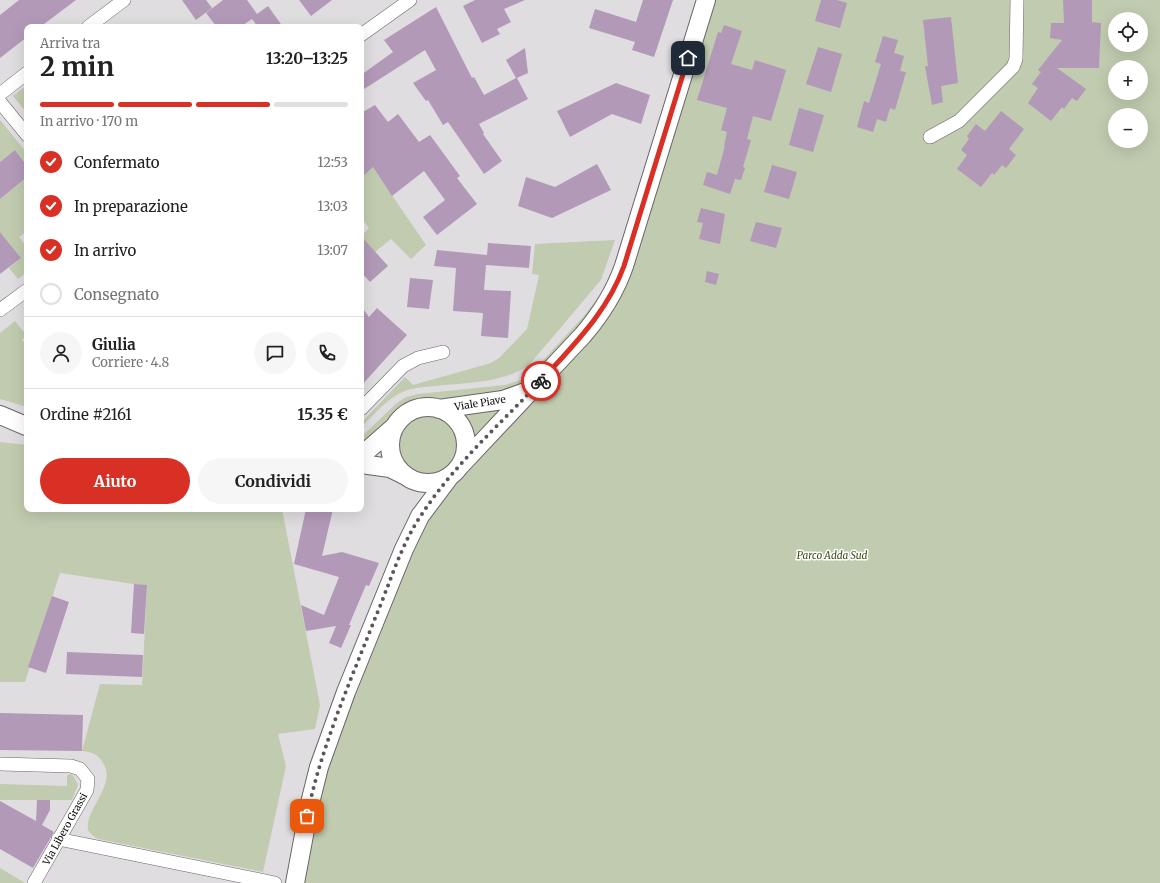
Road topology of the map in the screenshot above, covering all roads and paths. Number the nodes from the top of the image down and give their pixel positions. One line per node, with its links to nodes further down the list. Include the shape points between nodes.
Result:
1 (124, 0): 5 (street)
2 (410, 0): 6 (street)
3 (706, 0): 15 (street, Viale Piave, via 618,284 595,321)
4 (1017, 0): 11 (street, via 1016,59 1013,67 959,121)
5 (92, 24)
6 (364, 33)
7 (24, 75): 8 (street)
8 (0, 94)
9 (0, 102): 10 (street)
10 (24, 131)
11 (930, 137)
12 (24, 292): 13 (street)
13 (0, 310)
14 (443, 352): 16 (street, via 418,358 403,366)
15 (540, 382): 17 (street, Viale Piave, via 530,390 513,397); 25 (street, Viale Piave)
16 (364, 406)
17 (439, 409): 22 (street, Viale Piave, via 414,410); 25 (street, Viale Piave, via 459,423 464,434 464,458)
18 (0, 414): 20 (street)
19 (0, 424): 21 (street)
20 (24, 425)
21 (24, 426)
22 (394, 427): 23 (street); 26 (street, Viale Piave, via 390,440 391,453 396,465)
23 (364, 453)
24 (364, 464): 26 (street, via 390,468)
25 (454, 472): 26 (street, Viale Piave, via 430,483); 27 (street, Viale Piave)
26 (407, 477): 27 (street, Viale Piave, via 414,485 418,500)
27 (416, 523): 32 (street, Viale Piave, via 392,576 319,767)
28 (0, 764): 29 (street, Via Libero Grassi, via 71,766 85,773 88,779 87,790)
29 (58, 839): 30 (street, Via Libero Grassi); 31 (street)
30 (34, 883)
31 (275, 883)
32 (295, 883)

